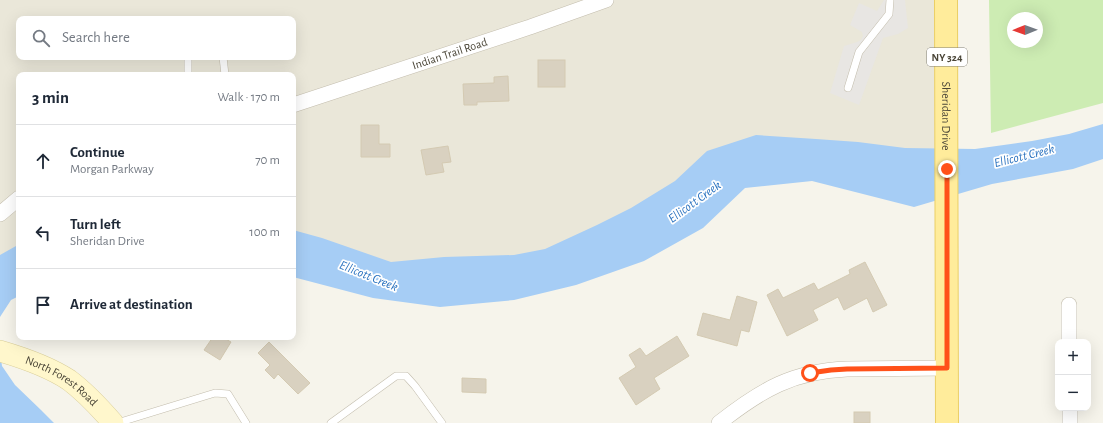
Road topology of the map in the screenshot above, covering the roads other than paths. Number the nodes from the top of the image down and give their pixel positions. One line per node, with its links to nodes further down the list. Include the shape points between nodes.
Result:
1 (606, 0): 9 (street, Indian Trail Road)
2 (890, 0): 8 (lane, via 889,14 859,52)
3 (946, 0): 15 (main road, Sheridan Drive / NY 324)
4 (188, 60): 6 (lane)
5 (223, 60): 7 (lane)
6 (188, 72)
7 (225, 72)
8 (848, 88)
9 (296, 104)
10 (16, 201): 11 (street)
11 (0, 214)
12 (1069, 305): 13 (street)
13 (1069, 339)
14 (0, 351): 17 (street, North Forest Road, via 46,367 69,380)
15 (947, 368): 22 (street, via 847,369 810,373 764,391); 23 (main road, Sheridan Drive / NY 324)
16 (1070, 411): 24 (street)
17 (113, 423)
18 (117, 423): 19 (lane, via 215,393 228,394)
19 (246, 423)
20 (331, 423): 21 (lane, via 396,376 406,376)
21 (442, 423)
22 (719, 423)
23 (947, 423)
24 (1070, 423)

